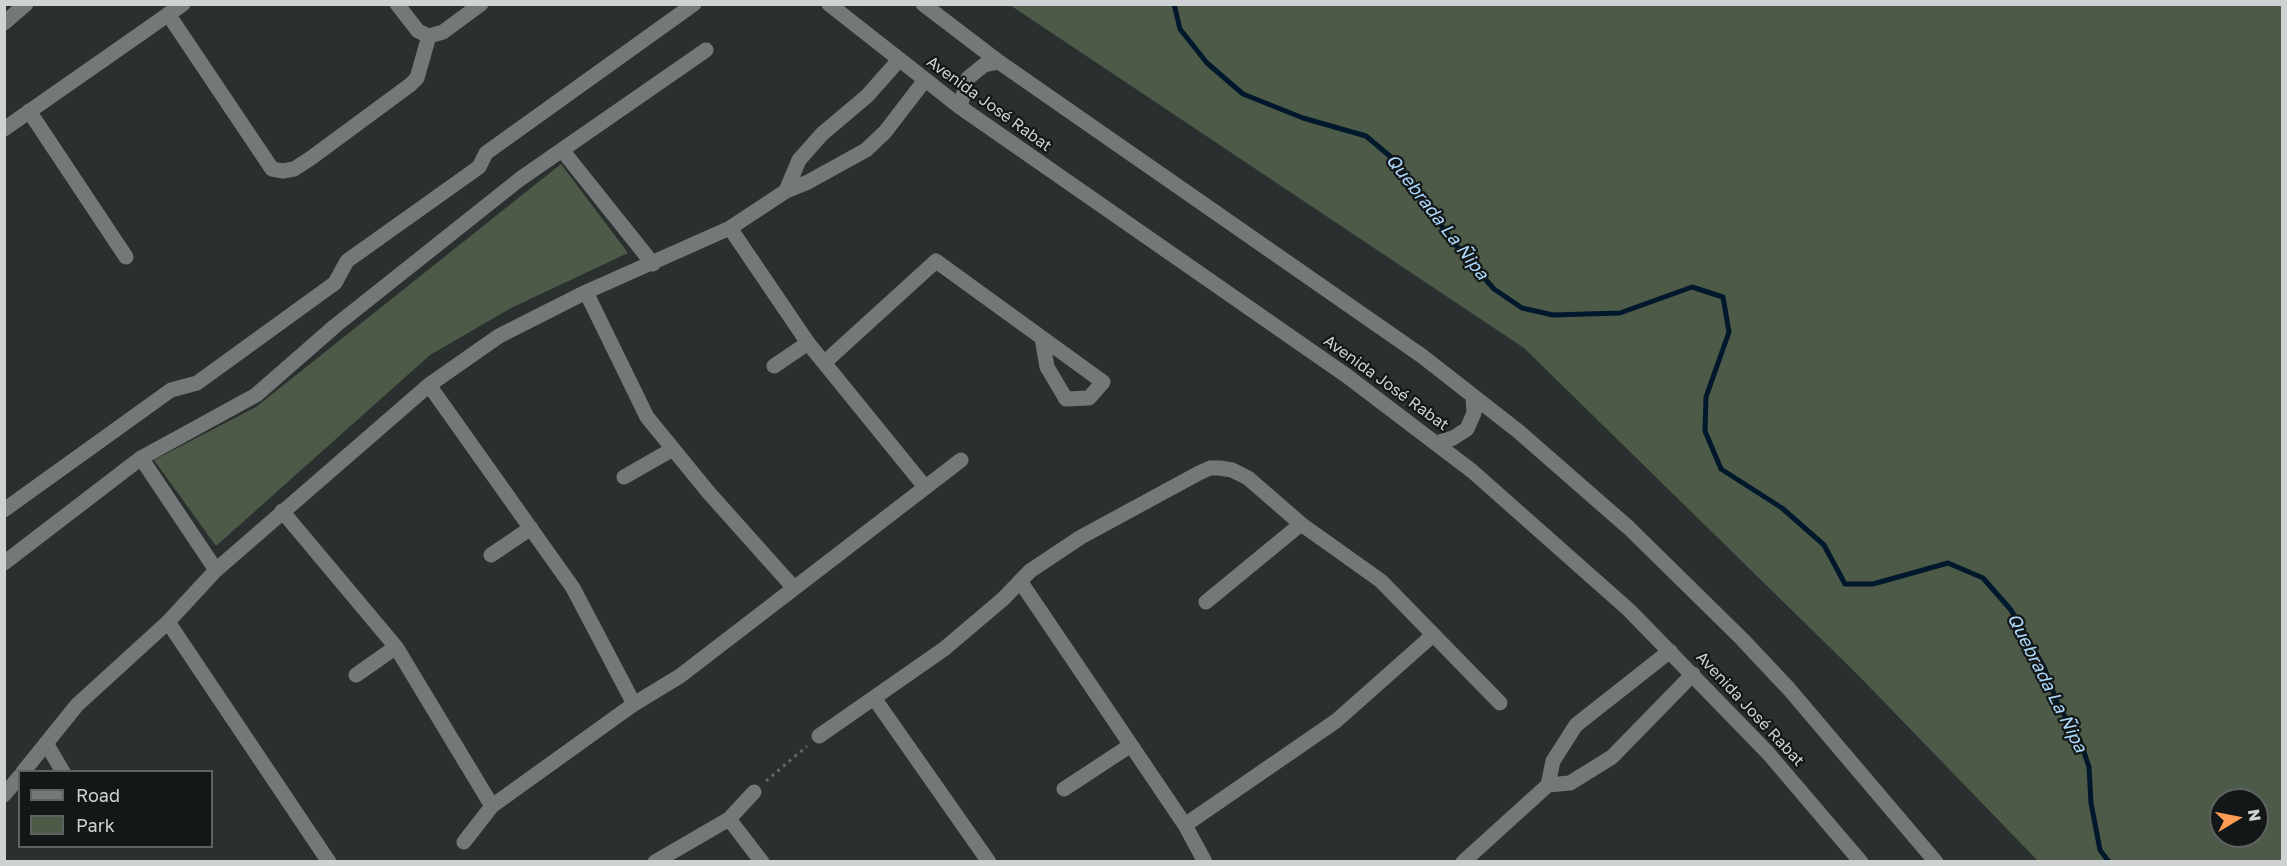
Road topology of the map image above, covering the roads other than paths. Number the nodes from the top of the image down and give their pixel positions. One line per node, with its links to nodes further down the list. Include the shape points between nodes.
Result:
1 (26, 4): 9 (street)
2 (183, 4): 8 (street)
3 (397, 4): 10 (street, via 418,31)
4 (481, 4): 10 (street, via 443,32)
5 (694, 4): 36 (street, via 486,153 479,167 347,261 335,283 197,383 171,390)
6 (830, 4): 12 (street, Avenida José Rabat)
7 (924, 4): 13 (street)
8 (168, 14): 10 (street, via 272,169 283,171 311,158 410,85 417,78); 16 (street)
9 (4, 23)
10 (429, 36)
11 (706, 50): 18 (street)
12 (899, 60): 14 (street, Avenida José Rabat); 19 (street, via 867,96 822,134 800,160)
13 (999, 62): 15 (street, via 984,65 968,78); 29 (street)
14 (925, 80): 15 (street, Avenida José Rabat); 19 (street, via 866,150)
15 (960, 107): 30 (street, Avenida José Rabat, via 1338,369)
16 (29, 111): 17 (street); 21 (street)
17 (4, 129)
18 (562, 150): 22 (street); 32 (street, via 344,319 256,395)
19 (786, 190): 20 (street)
20 (730, 228): 22 (street); 25 (street)
21 (126, 257)
22 (653, 264): 23 (street)
23 (586, 292): 28 (street, via 499,336); 31 (street, via 646,417)
24 (1042, 338): 26 (street, via 936,261)
25 (808, 343): 26 (street); 27 (street)
26 (825, 362): 35 (street)
27 (774, 366)
28 (429, 385): 37 (street); 39 (street)
29 (1473, 396): 30 (street, via 1474,413 1467,429); 76 (street, via 1622,522 1734,631 1789,689)
30 (1437, 443): 49 (street, Avenida José Rabat, via 1603,585)
31 (673, 449): 34 (street); 44 (street)
32 (141, 458): 41 (street); 42 (street)
33 (961, 460): 35 (street)
34 (624, 477)
35 (925, 487): 44 (street)
36 (4, 510)
37 (282, 511): 42 (street); 48 (street)
38 (1301, 524): 43 (street, via 1248,478 1232,470 1210,468 1081,537); 45 (street); 47 (street, via 1381,581)
39 (531, 528): 40 (street); 54 (street, via 573,588)
40 (491, 555)
41 (4, 562)
42 (216, 570): 46 (street)
43 (1020, 581): 52 (street, via 944,650); 57 (street)
44 (794, 588): 54 (street, via 680,676)
45 (1206, 602)
46 (168, 622): 56 (street, via 77,705); 69 (street)
47 (1433, 635): 53 (street); 67 (street, via 1336,721)
48 (396, 647): 51 (street); 65 (street)
49 (1670, 651): 50 (street, Avenida José Rabat); 61 (street, via 1576,725 1553,761)
50 (1693, 674): 61 (street, via 1612,757 1570,783); 75 (street, Avenida José Rabat)
51 (356, 675)
52 (874, 698): 55 (street); 72 (street)
53 (1500, 703)
54 (634, 704): 65 (street)
55 (819, 736)
56 (46, 743): 58 (street); 59 (street)
57 (1131, 745): 62 (street); 67 (street)
58 (24, 770)
59 (62, 770)
60 (18, 778): 64 (street)
61 (1548, 785): 74 (street)
62 (1064, 789)
63 (754, 792): 66 (street)
64 (4, 795)
65 (492, 806): 68 (street)
66 (729, 819): 70 (street); 71 (street)
67 (1185, 825): 73 (street)
68 (464, 842)
69 (329, 861)
70 (655, 861)
71 (762, 861)
72 (987, 861)
73 (1205, 861)
74 (1463, 861)
75 (1861, 861)
76 (1936, 861)

